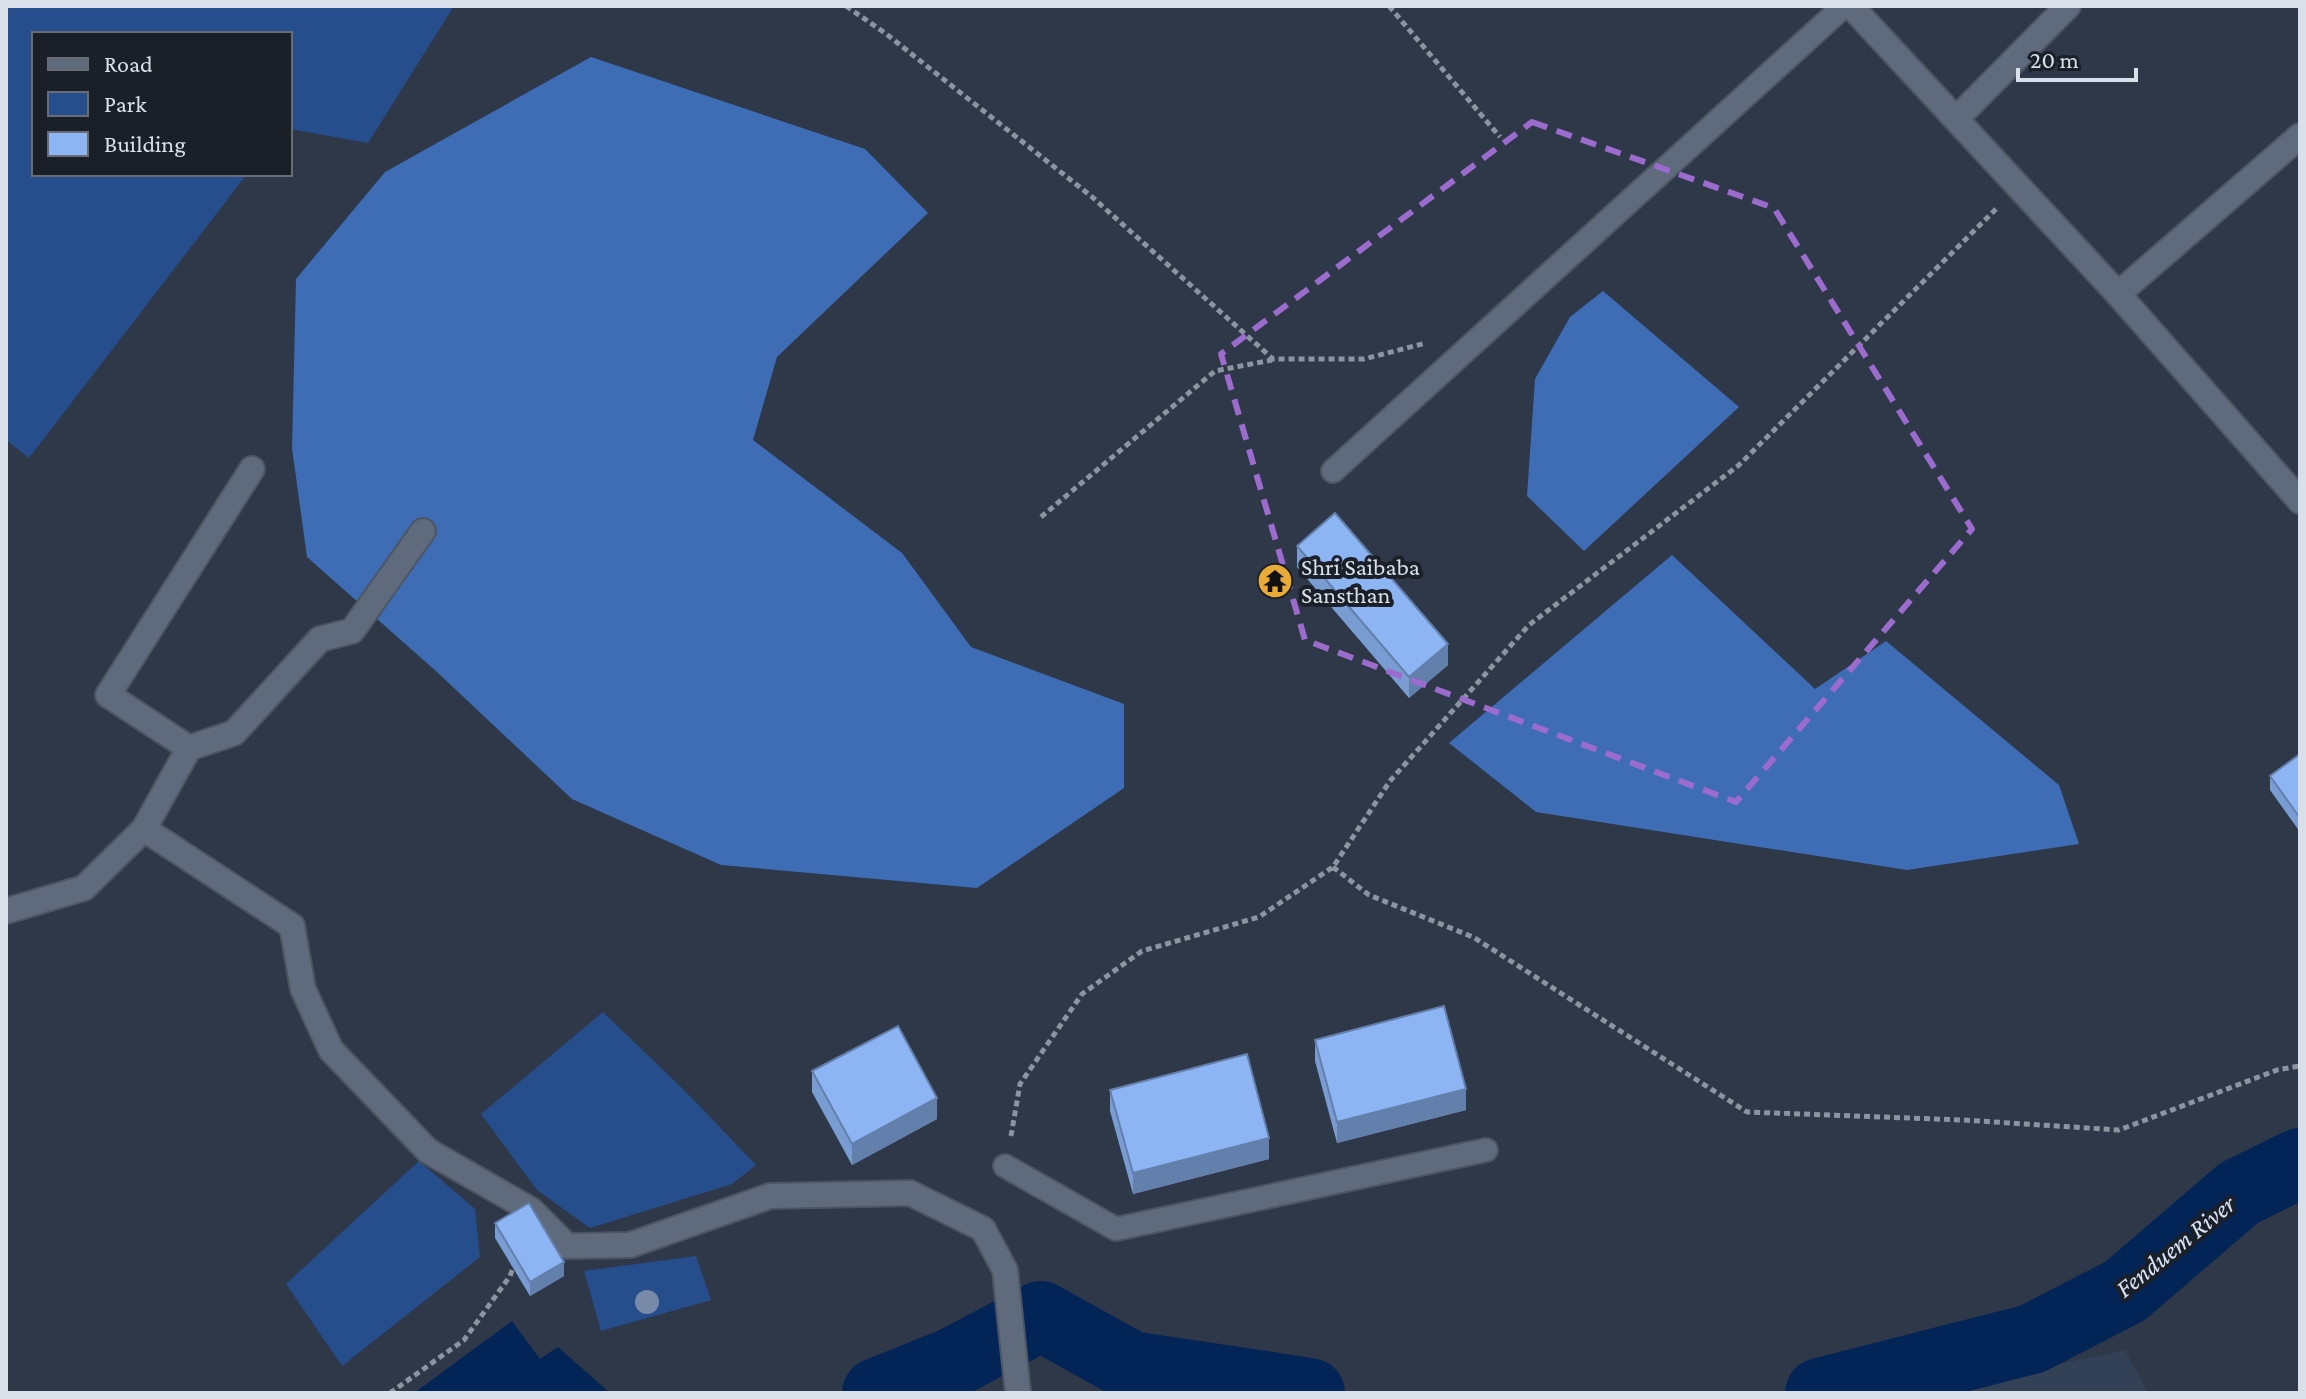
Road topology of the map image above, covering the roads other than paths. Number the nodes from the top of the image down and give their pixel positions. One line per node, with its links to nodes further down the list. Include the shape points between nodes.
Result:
1 (1844, 6): 8 (lane)
2 (1851, 6): 4 (street)
3 (2068, 6): 4 (street)
4 (1957, 118): 6 (street)
5 (2300, 136): 6 (street)
6 (2118, 294): 9 (street)
7 (252, 469): 11 (street, via 108,695)
8 (1333, 471)
9 (2300, 501)
10 (423, 531): 11 (street, via 352,631 320,639 234,733)
11 (189, 748): 12 (street)
12 (144, 829): 13 (street, via 84,888); 16 (street, via 292,926 303,989 331,1050 428,1151 531,1210 567,1246 630,1245 770,1196 910,1193 983,1229 1005,1270)
13 (6, 911)
14 (1486, 1150): 15 (lane, via 1116,1229)
15 (1005, 1166)
16 (1018, 1393)

